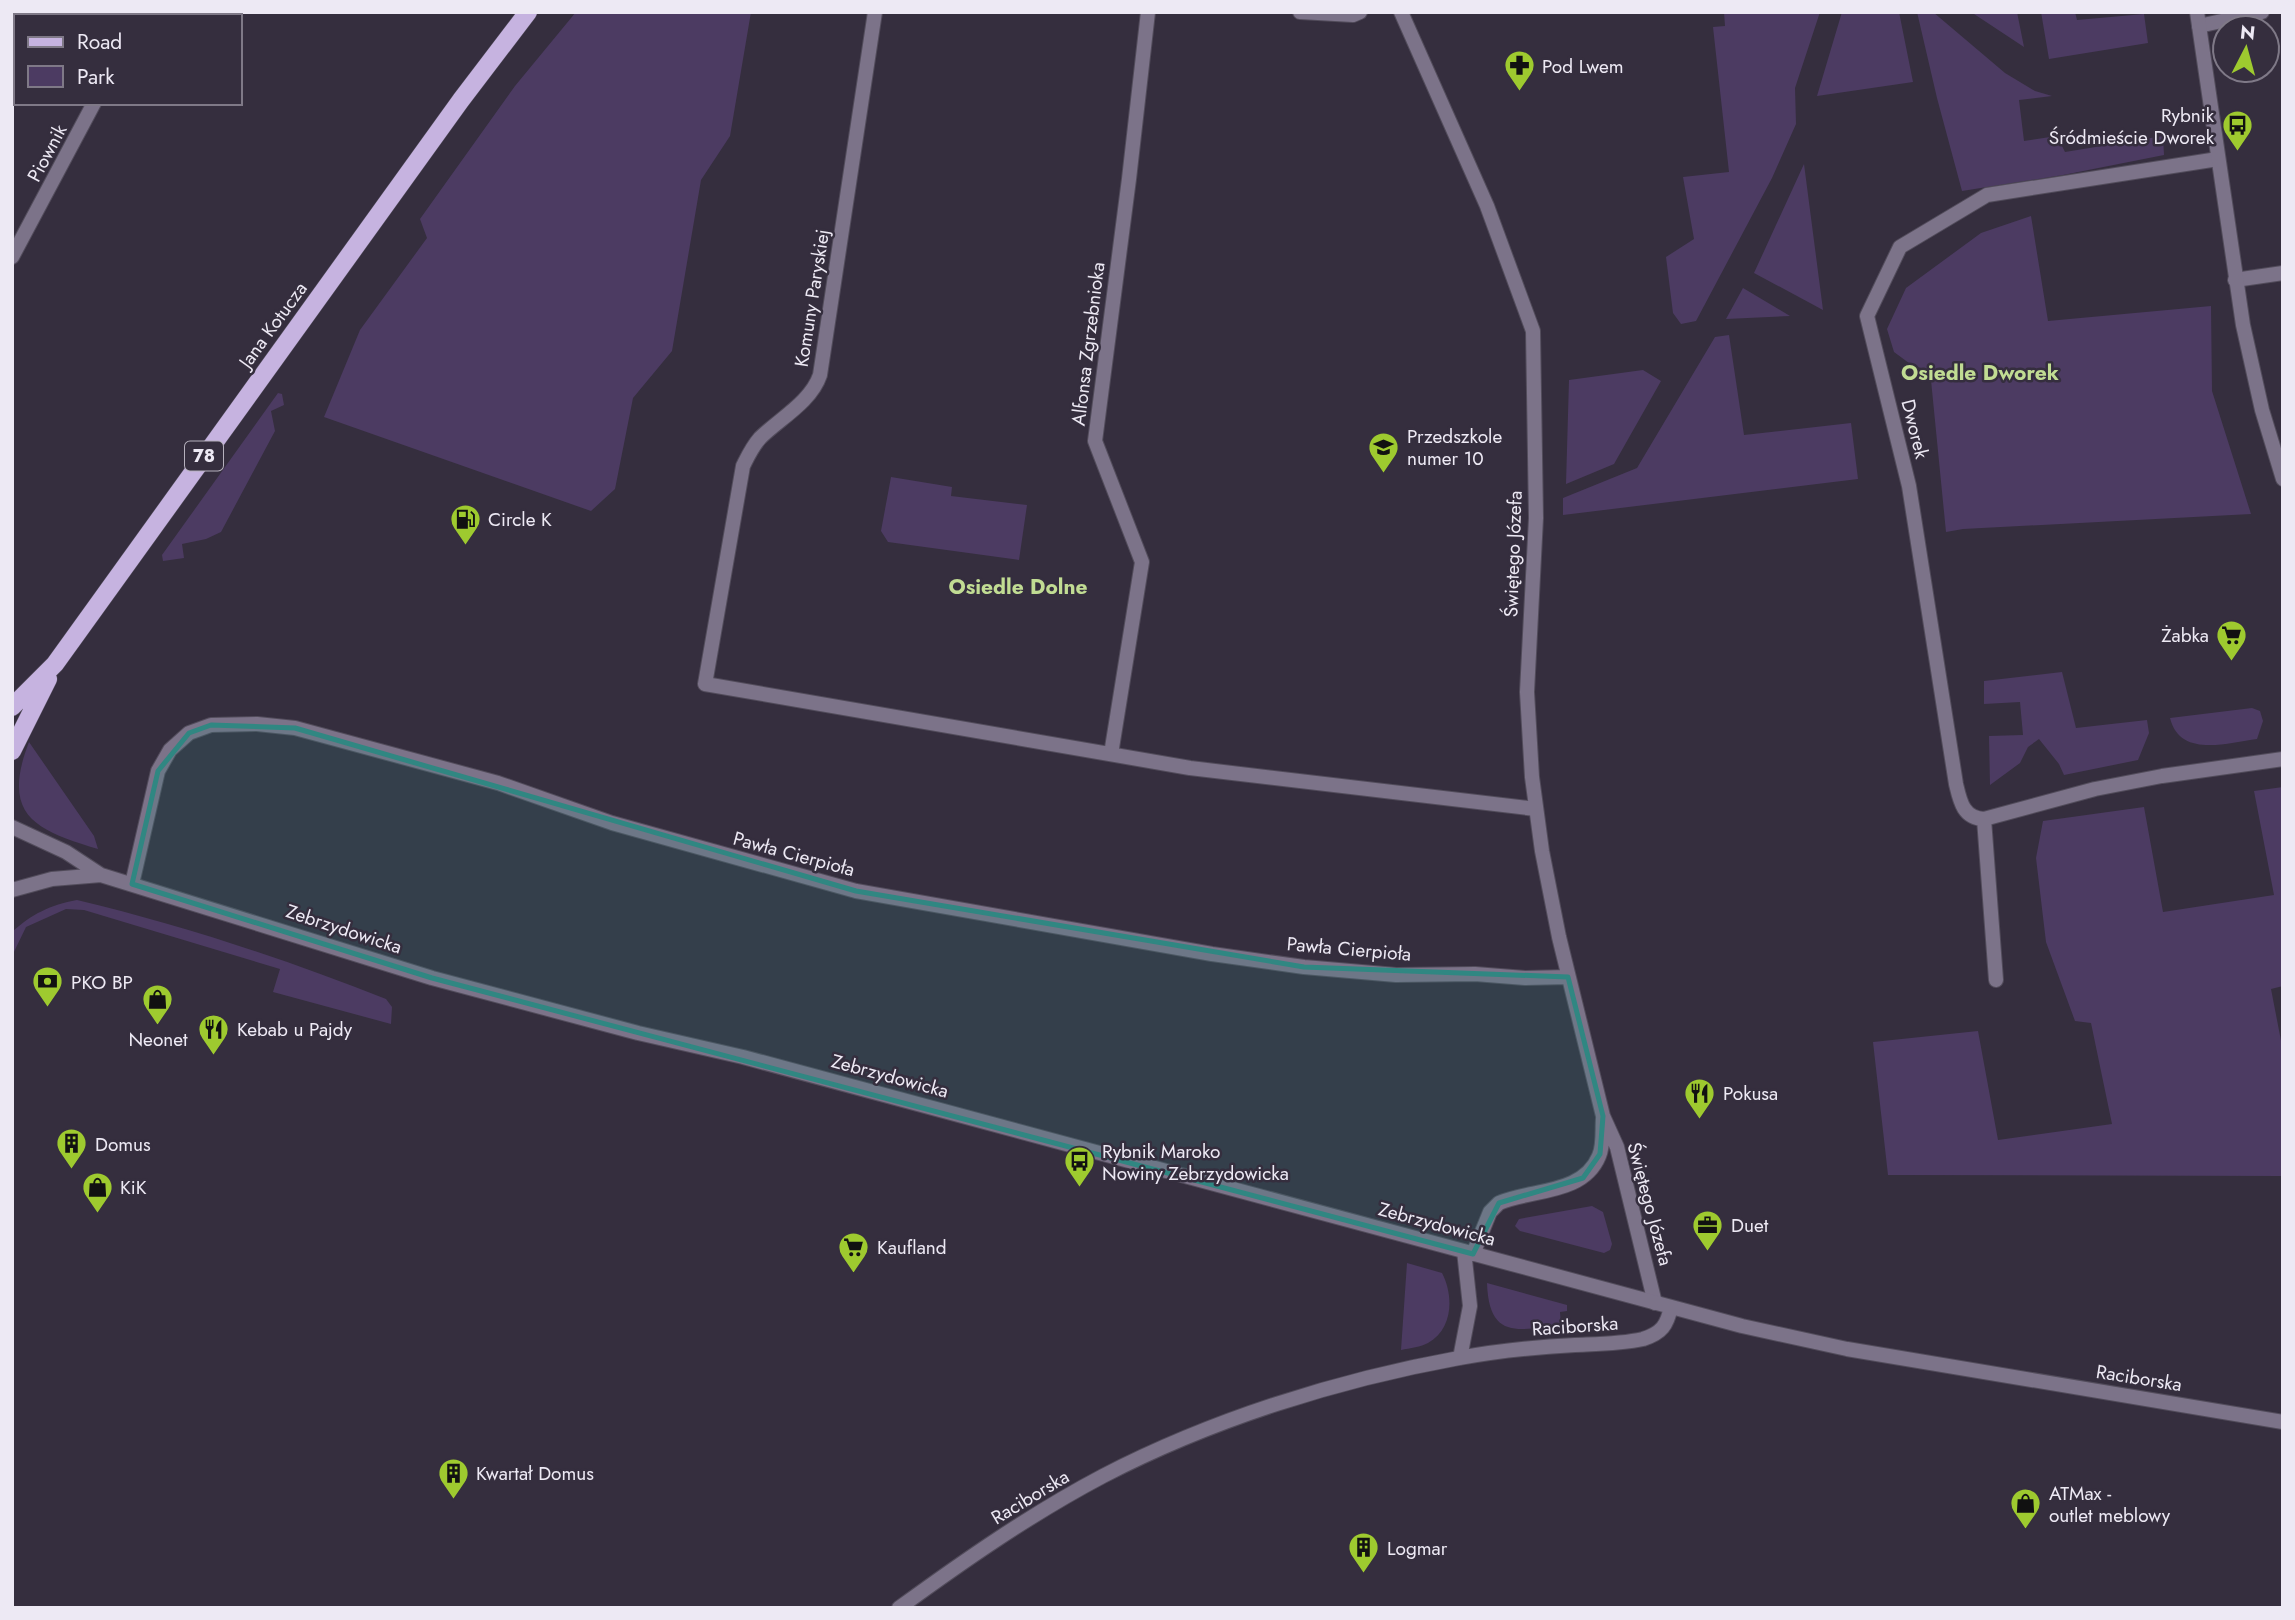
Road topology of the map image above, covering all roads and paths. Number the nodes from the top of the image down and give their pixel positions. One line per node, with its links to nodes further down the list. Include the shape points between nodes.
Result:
1 (528, 12): 15 (main road, Jana Kotucza / 78)
2 (875, 12): 18 (street, Komuny Paryskiej, via 820,375 812,389 760,439 743,466 705,684)
3 (1148, 12): 18 (street, Alfonsa Zgrzebnioka, via 1095,441 1142,562)
4 (1300, 12): 5 (street)
5 (1360, 12)
6 (1401, 12): 20 (street, Świętego Józefa, via 1487,206 1532,331 1536,518 1527,692)
7 (2262, 12): 8 (street)
8 (2198, 19): 10 (street)
9 (93, 105): 11 (street, Piownik)
10 (2218, 159): 13 (street); 21 (street, Dworek, via 1987,195 1900,247 1867,316 1909,486 1961,804 1967,814)
11 (12, 257)
12 (2283, 273): 13 (street)
13 (2235, 281): 14 (street, via 2255,382)
14 (2283, 479)
15 (55, 664): 16 (main road, Jana Kotucza / 78); 17 (main road, Jana Kotucza / 78)
16 (12, 708)
17 (12, 751)
18 (1111, 754): 20 (street, via 1228,773)
19 (2283, 759): 21 (street, via 2095,789)
20 (1536, 809): 26 (street, Świętego Józefa, via 1549,895)
21 (1984, 819): 27 (street)
22 (12, 827): 23 (street, Zebrzydowicka)
23 (101, 875): 24 (street, Zebrzydowicka); 25 (street, Zebrzydowicka, via 51,879)
24 (132, 884): 26 (street, Pawła Cierpioła, via 158,771 170,750 189,733 211,725 257,724 295,728 498,783 612,823 856,891 1304,967 1396,975); 29 (street, Zebrzydowicka, via 432,978 743,1056)
25 (12, 890)
26 (1569, 977): 28 (street, Świętego Józefa)
27 (1996, 980)
28 (1603, 1116): 29 (street, Świętego Józefa, via 1600,1154 1587,1173 1572,1183 1496,1205); 30 (street, Świętego Józefa, via 1617,1147)
29 (1469, 1252): 30 (street, Zebrzydowicka); 32 (street, via 1470,1306)
30 (1655, 1303): 31 (street, Zebrzydowicka)
31 (1671, 1307): 32 (street, Raciborska, via 1665,1328 1643,1339); 33 (street, Raciborska, via 1847,1349)
32 (1460, 1358): 34 (street, Raciborska, via 1289,1401 1129,1464 1025,1521)
33 (2283, 1422)
34 (899, 1608)

